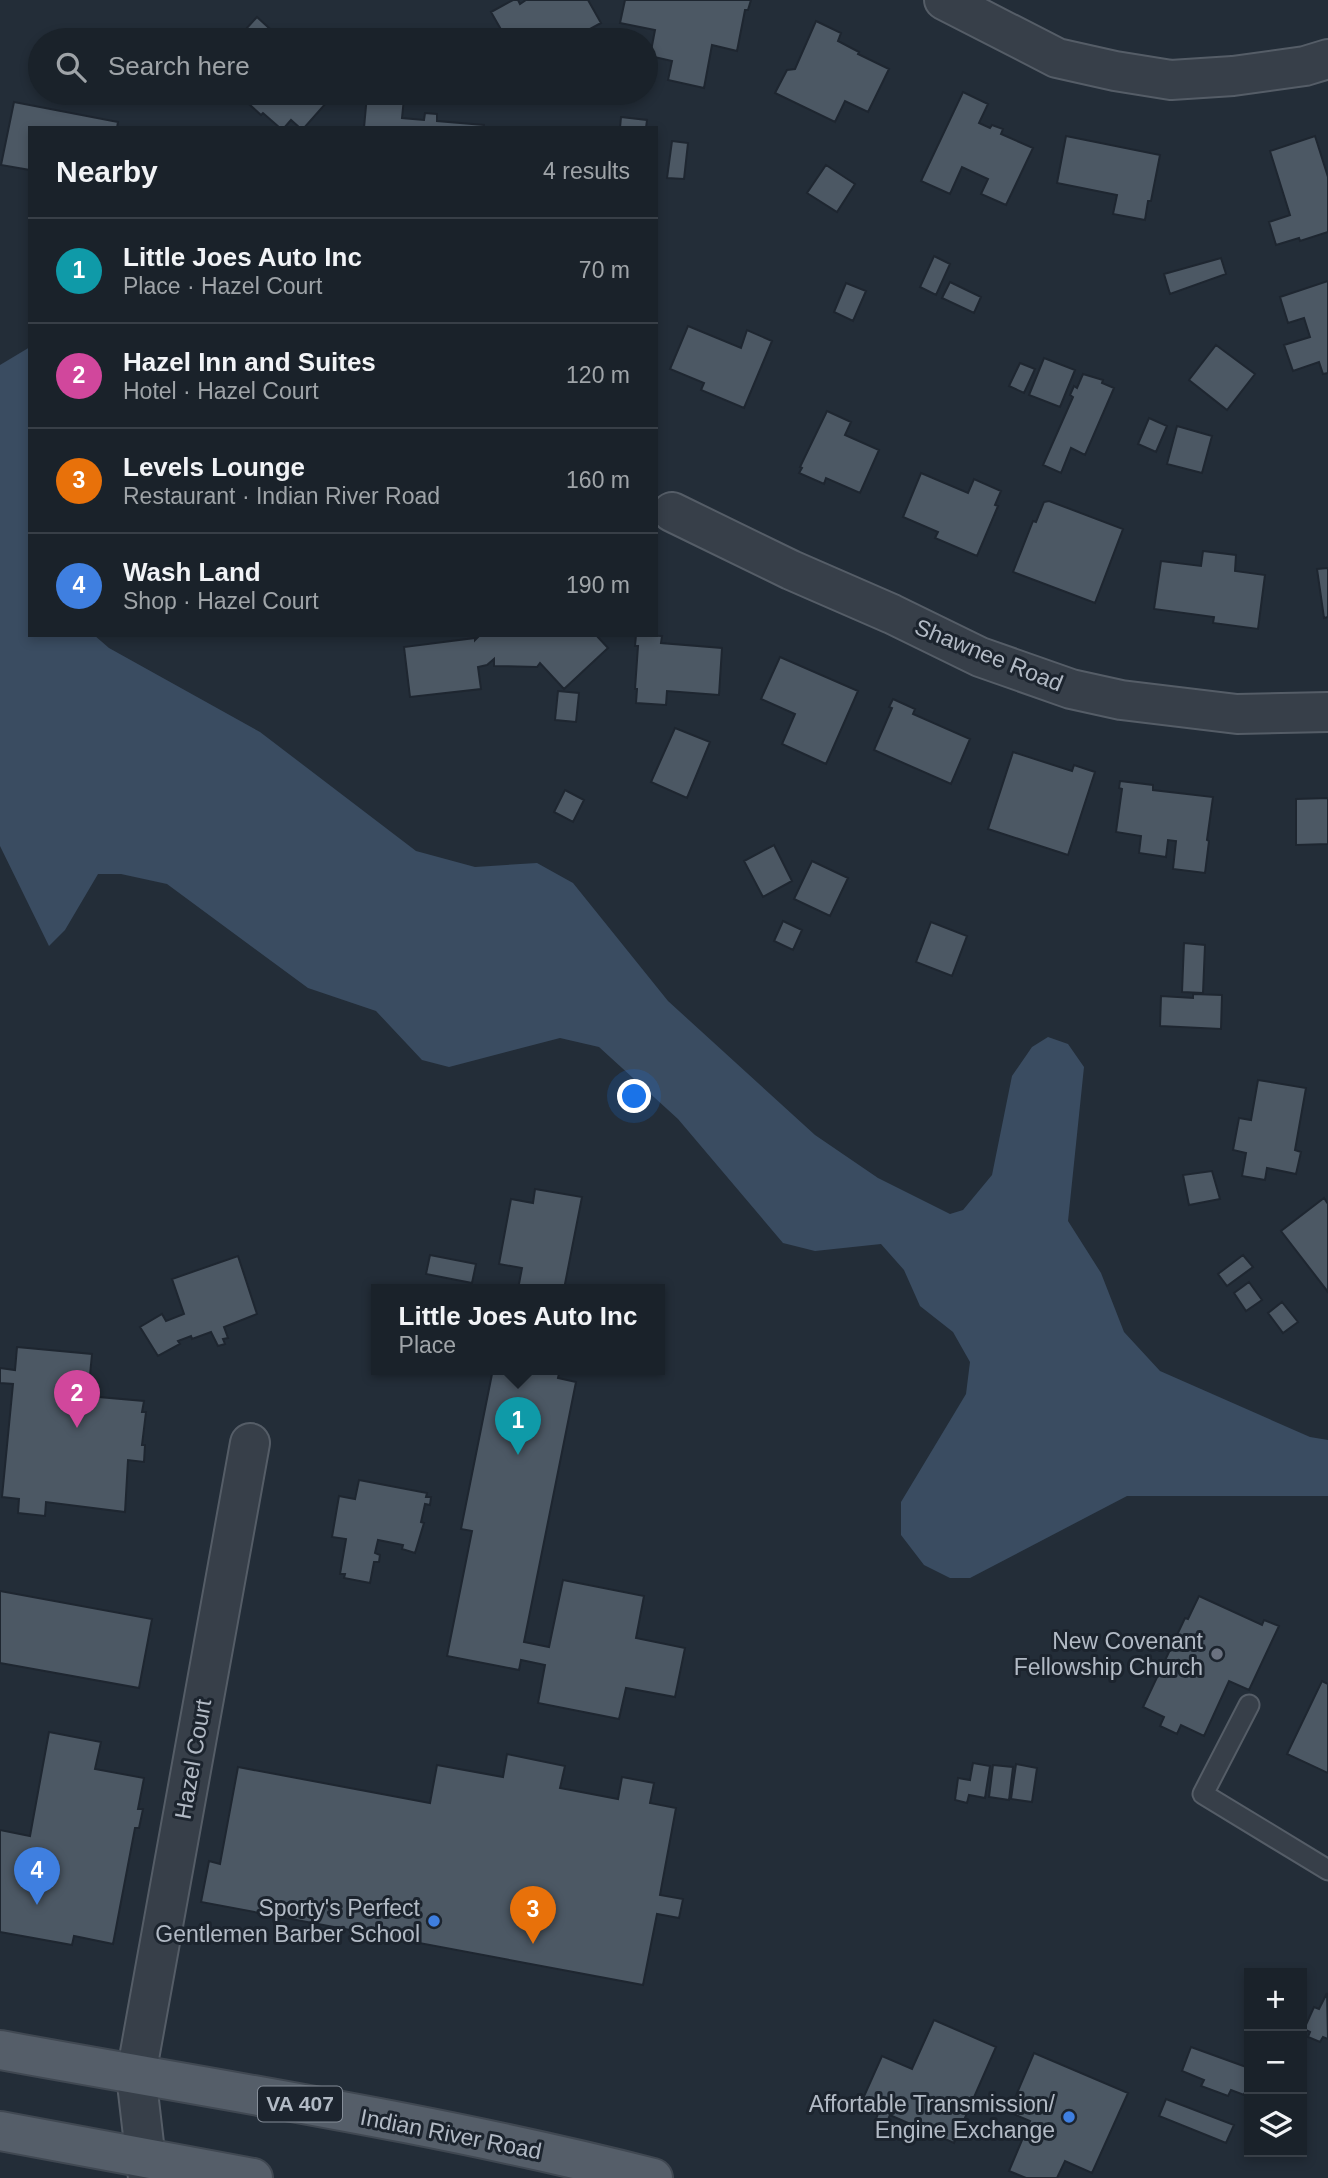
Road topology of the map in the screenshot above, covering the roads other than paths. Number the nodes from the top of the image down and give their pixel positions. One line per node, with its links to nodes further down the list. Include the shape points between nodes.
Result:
1 (944, 0): 2 (street, via 1057,58 1115,72 1171,80 1233,76)
2 (1328, 59)
3 (672, 512): 4 (street, Shawnee Road, via 980,657 1071,689 1237,714)
4 (1328, 712)
5 (250, 1443): 9 (street, Hazel Court)
6 (1249, 1705): 7 (lane, via 1203,1794)
7 (1328, 1870)
8 (0, 2050): 9 (main road, Indian River Road / VA 407)
9 (136, 2075): 11 (street, Hazel Court); 13 (main road, Indian River Road / VA 407, via 464,2136)
10 (0, 2131): 11 (main road)
11 (147, 2168): 12 (main road)
12 (253, 2178)
13 (653, 2178)

